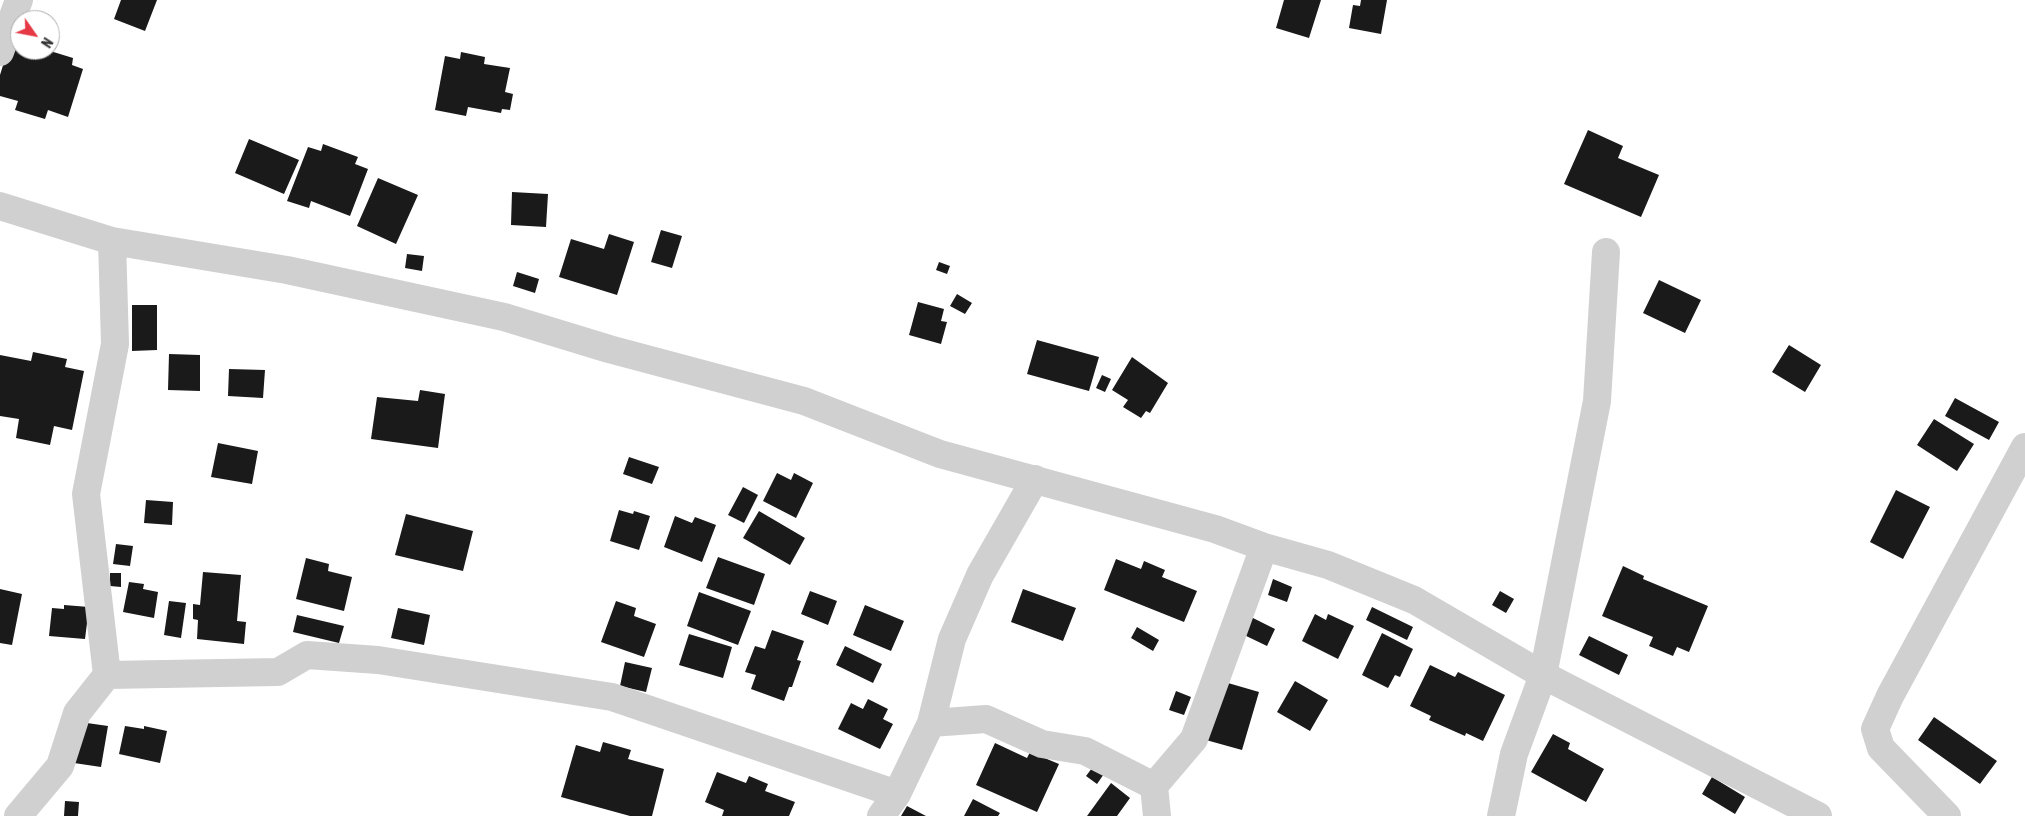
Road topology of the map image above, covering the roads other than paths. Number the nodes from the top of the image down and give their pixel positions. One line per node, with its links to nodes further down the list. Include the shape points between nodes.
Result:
1 (18, 0): 2 (street)
2 (0, 52)
3 (0, 206): 4 (street)
4 (112, 241): 7 (street, via 287,270 504,317 609,349 804,401 940,454); 9 (street, via 115,344 86,494)
5 (1606, 252): 10 (street, via 1598,401)
6 (2025, 447): 19 (street, via 1875,729 1881,748)
7 (1035, 479): 8 (street, via 1215,529); 11 (street, via 980,575 952,639)
8 (1264, 547): 10 (street, via 1328,565 1414,600); 12 (street, via 1194,739)
9 (107, 675): 13 (street, via 278,672 307,655 378,660 612,697); 14 (street, via 77,713 60,766)
10 (1543, 675): 17 (street, via 1514,754); 18 (street)
11 (931, 723): 12 (street, via 986,719 1042,744 1085,750); 13 (street)
12 (1154, 786): 16 (street)
13 (897, 794): 15 (street)
14 (18, 816)
15 (881, 816)
16 (1157, 816)
17 (1501, 816)
18 (1818, 816)
19 (1947, 816)

